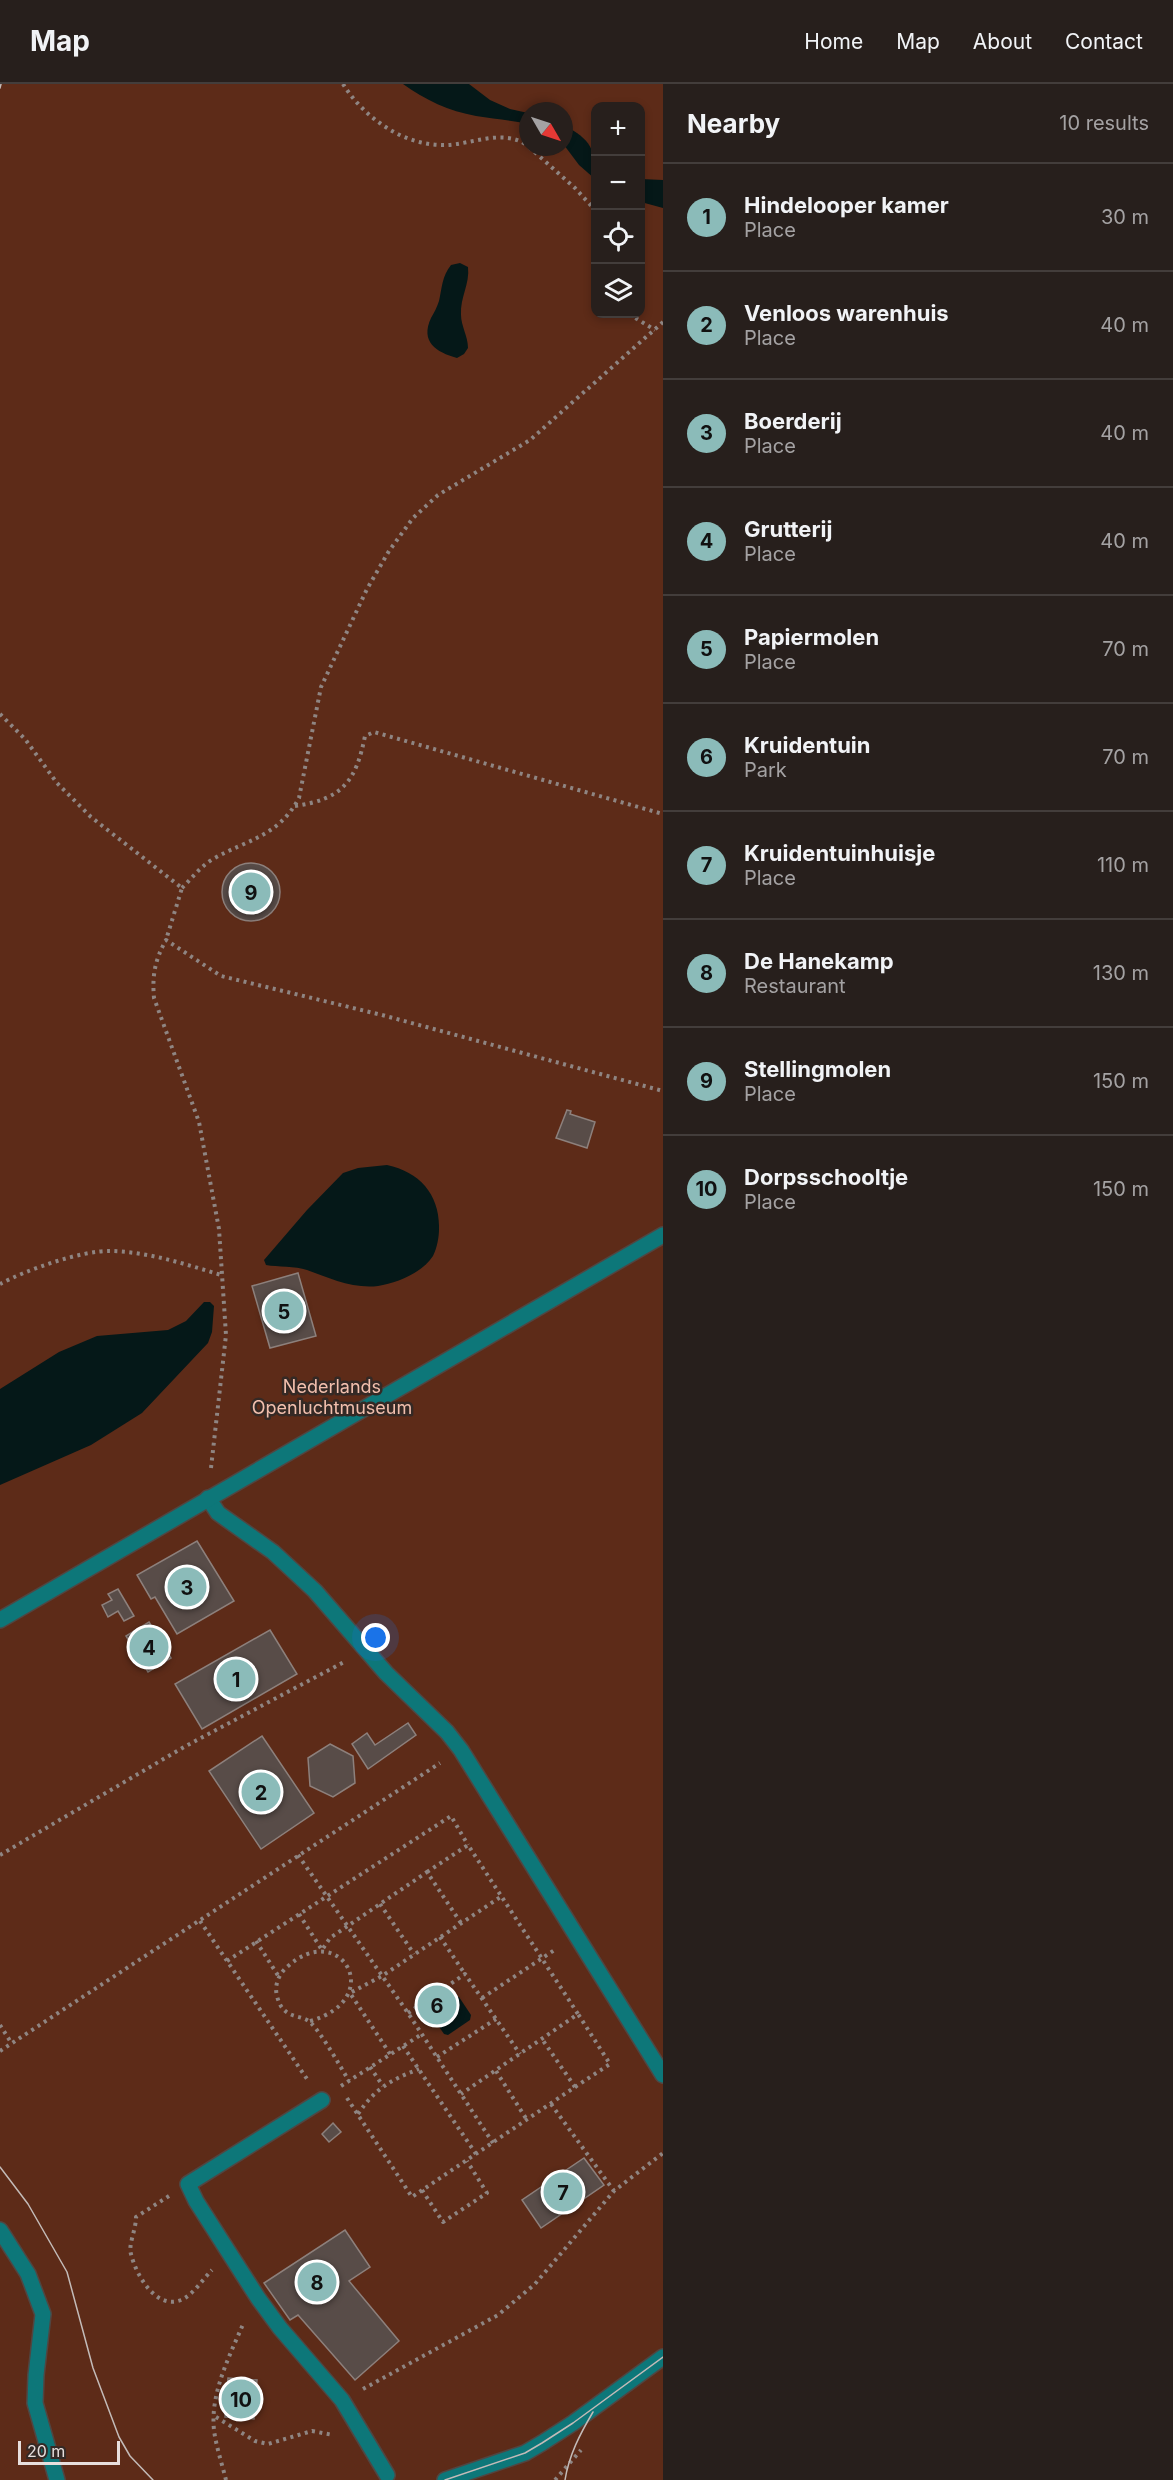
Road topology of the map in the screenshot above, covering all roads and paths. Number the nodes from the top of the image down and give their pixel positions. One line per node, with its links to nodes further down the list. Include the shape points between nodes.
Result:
1 (344, 84): 2 (path, via 364,112 395,133 418,142 447,145 497,138)
2 (519, 141)
3 (540, 156): 4 (path)
4 (595, 210)
5 (636, 318): 7 (path)
6 (663, 322): 7 (path)
7 (655, 330): 9 (path, via 530,440 438,495 413,518 367,589 321,687)
8 (0, 714): 11 (path, via 91,817)
9 (295, 806): 10 (path, via 324,799 344,787 360,764 365,736 374,732); 11 (path, via 279,825 211,860)
10 (663, 814)
11 (182, 888): 12 (path)
12 (166, 940): 13 (path, via 221,976); 15 (path, via 152,977 154,998 199,1122 219,1229)
13 (663, 1091)
14 (663, 1235): 17 (street)
15 (221, 1275): 16 (path, via 150,1255 109,1251 57,1260); 17 (path, via 226,1335)
16 (0, 1284)
17 (208, 1498): 18 (street); 19 (street, via 218,1513 273,1552 315,1591)
18 (0, 1620)
19 (366, 1650): 20 (street); 22 (path, via 184,1747)
20 (461, 1750): 23 (path); 32 (street)
21 (468, 1845): 24 (path); 25 (path, via 451,1816); 26 (path)
22 (0, 1855)
23 (298, 1855): 25 (path); 29 (path)
24 (427, 1872): 27 (path); 30 (path)
25 (327, 1896): 28 (path); 31 (path)
26 (502, 1896): 30 (path); 37 (path)
27 (380, 1904): 31 (path); 36 (path)
28 (299, 1914): 34 (path); 35 (path)
29 (200, 1921): 38 (path); 51 (path)
30 (461, 1923): 33 (path)
31 (348, 1926): 35 (path, via 330,1938); 40 (path)
32 (577, 1935): 37 (path); 60 (street)
33 (440, 1937): 36 (path); 39 (path)
34 (256, 1941): 38 (path); 41 (path)
35 (322, 1950): 41 (path, via 295,1959); 42 (path, via 343,1961 350,1972)
36 (414, 1954): 40 (path)
37 (542, 1959): 43 (path); 45 (path)
38 (227, 1961): 65 (path)
39 (465, 1974): 43 (path); 44 (path)
40 (382, 1976): 42 (path); 44 (path)
41 (279, 1977): 47 (path, via 276,1994 280,2005 294,2017)
42 (350, 1993): 47 (path, via 333,2012); 55 (path)
43 (482, 1998): 46 (path)
44 (408, 2013): 49 (path)
45 (578, 2014): 50 (path); 63 (path, via 610,2064)
46 (496, 2019): 54 (path); 56 (path)
47 (310, 2021): 61 (path)
48 (0, 2025): 51 (path)
49 (422, 2034): 52 (path); 56 (path)
50 (542, 2039): 54 (path); 63 (path)
51 (12, 2043): 53 (path)
52 (403, 2046): 55 (path); 58 (path)
53 (0, 2051)
54 (520, 2054): 59 (path)
55 (390, 2055): 57 (path)
56 (437, 2057): 64 (path)
57 (370, 2067): 61 (path); 62 (path)
58 (419, 2069): 62 (path); 71 (path)
59 (496, 2071): 64 (path); 68 (path)
60 (663, 2075)
61 (349, 2081): 67 (path, via 340,2087)
62 (383, 2086): 67 (path, via 370,2096)
63 (575, 2087): 66 (path)
64 (462, 2094): 69 (path)
65 (322, 2100): 73 (street)
66 (551, 2104): 68 (path); 75 (path)
67 (358, 2114): 74 (path, via 412,2197)
68 (527, 2120): 69 (path)
69 (493, 2143): 71 (path)
70 (663, 2153): 75 (path)
71 (476, 2154): 72 (path)
72 (467, 2161): 74 (path); 74 (path, via 487,2193 442,2222)
73 (188, 2184): 77 (street); 77 (path, via 136,2217 130,2254 148,2289 165,2301 181,2300)
74 (422, 2190)
75 (614, 2191): 80 (path, via 535,2284 498,2315)
76 (0, 2230): 84 (street, via 28,2274 43,2314 36,2403)
77 (228, 2251): 78 (street)
78 (258, 2298): 80 (street); 81 (path, via 220,2376)
79 (663, 2357): 86 (street, via 542,2444)
80 (342, 2400): 82 (street)
81 (215, 2416): 82 (path, via 255,2441 268,2444 312,2431); 85 (path, via 214,2428)
82 (364, 2435): 83 (street)
83 (391, 2478)
84 (57, 2480)
85 (226, 2480)
86 (445, 2480)

